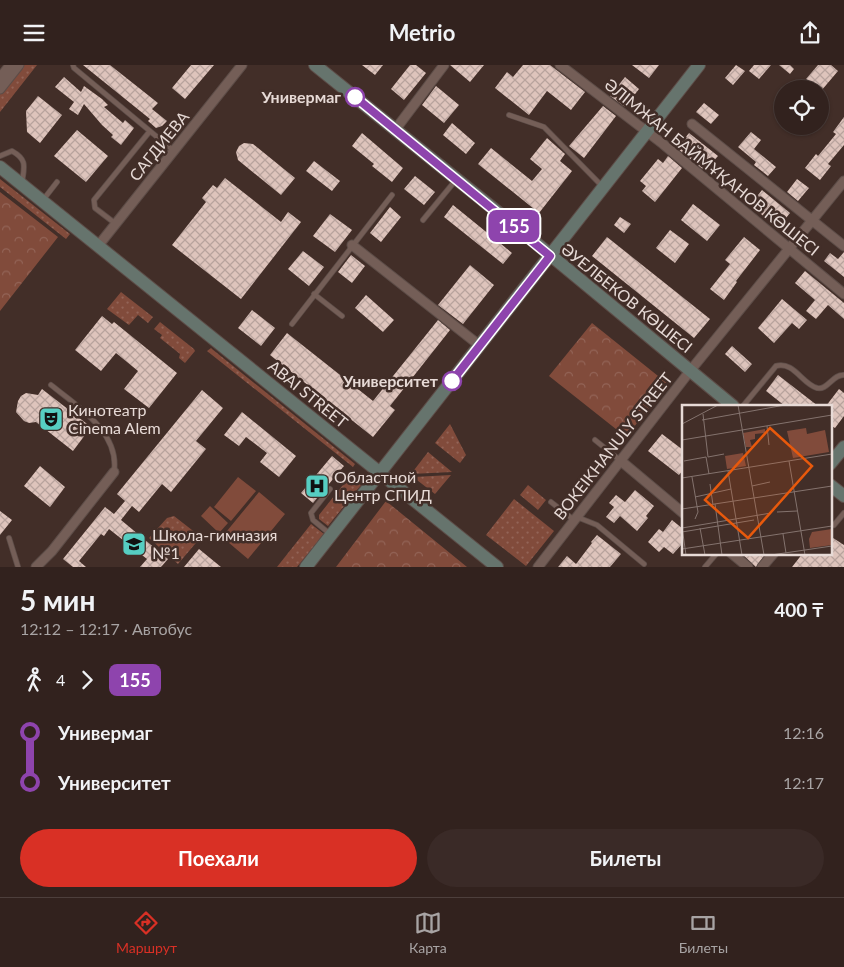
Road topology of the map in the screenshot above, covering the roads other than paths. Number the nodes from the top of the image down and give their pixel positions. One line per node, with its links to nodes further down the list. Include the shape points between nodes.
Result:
1 (10, 65): 9 (street)
2 (19, 65): 10 (street)
3 (73, 65): 14 (lane)
4 (242, 65): 16 (street, САГДИЕВА)
5 (315, 65): 13 (street, ӘУЕЛБЕКОВ КӨШЕСІ)
6 (444, 65): 13 (street)
7 (560, 65): 15 (street, ӘЛІМЖАН БАЙМҰҚАНОВ КӨШЕСІ)
8 (699, 65): 15 (street)
9 (0, 78)
10 (0, 89)
11 (509, 115): 23 (lane, via 544,127)
12 (692, 124): 27 (street, ӘЛІМЖАН БАЙМҰҚАНОВ КӨШЕСІ)
13 (395, 130): 19 (street, ӘУЕЛБЕКОВ КӨШЕСІ)
14 (150, 131): 16 (lane); 28 (lane, via 94,200 95,208)
15 (646, 133): 23 (street); 32 (street, ӘЛІМЖАН БАЙМҰҚАНОВ КӨШЕСІ)
16 (174, 151): 28 (street, САГДИЕВА)
17 (0, 156): 22 (lane, via 12,151 23,159)
18 (0, 167): 22 (street, ABAI STREET)
19 (456, 179): 26 (lane); 33 (street, ӘУЕЛБЕКОВ КӨШЕСІ)
20 (844, 181): 27 (street, BOKEIKHANULY STREET)
21 (57, 182): 25 (lane)
22 (22, 185): 25 (street, ABAI STREET)
23 (603, 187): 33 (street)
24 (392, 195): 29 (lane)
25 (42, 201): 30 (street, ABAI STREET)
26 (423, 220)
27 (812, 221): 31 (street, ӘЛІМЖАН БАЙМҰҚАНОВ КӨШЕСІ); 32 (street, BOKEIKHANULY STREET)
28 (116, 224): 30 (street, САГДИЕВА)
29 (352, 245): 35 (lane); 38 (street)
30 (98, 246): 49 (street, ABAI STREET)
31 (844, 246)
32 (790, 249): 34 (street, ӘЛІМЖАН БАЙМҰҚАНОВ КӨШЕСІ); 39 (street, BOKEIKHANULY STREET)
33 (550, 256): 38 (street); 39 (street, ӘУЕЛБЕКОВ КӨШЕСІ)
34 (844, 294)
35 (314, 295): 36 (lane); 37 (lane)
36 (342, 316)
37 (292, 324)
38 (480, 345): 49 (street)
39 (690, 371): 42 (street, ӘУЕЛБЕКОВ КӨШЕСІ); 46 (street, BOKEIKHANULY STREET)
40 (844, 375): 43 (lane, via 818,389 789,367 780,365 772,369)
41 (51, 385): 48 (lane, via 98,426 111,450)
42 (732, 405)
43 (743, 405)
44 (595, 440): 46 (lane)
45 (844, 447): 47 (street)
46 (621, 461): 54 (street); 56 (street, BOKEIKHANULY STREET)
47 (832, 462)
48 (114, 472): 65 (street)
49 (380, 473): 58 (street); 67 (street, ABAI STREET)
50 (832, 487): 52 (street)
51 (330, 489): 58 (lane, via 311,513 313,520)
52 (844, 496)
53 (551, 502): 56 (lane)
54 (682, 512)
55 (844, 513): 57 (lane)
56 (576, 518): 63 (lane, via 597,525); 68 (street, BOKEIKHANULY STREET)
57 (834, 525)
58 (331, 535): 66 (street)
59 (9, 538): 64 (lane)
60 (715, 555): 69 (lane)
61 (733, 555): 70 (street)
62 (772, 555): 71 (street)
63 (644, 564)
64 (18, 567)
65 (36, 567)
66 (306, 567)
67 (497, 567)
68 (538, 567)
69 (705, 567)
70 (748, 567)
71 (762, 567)

